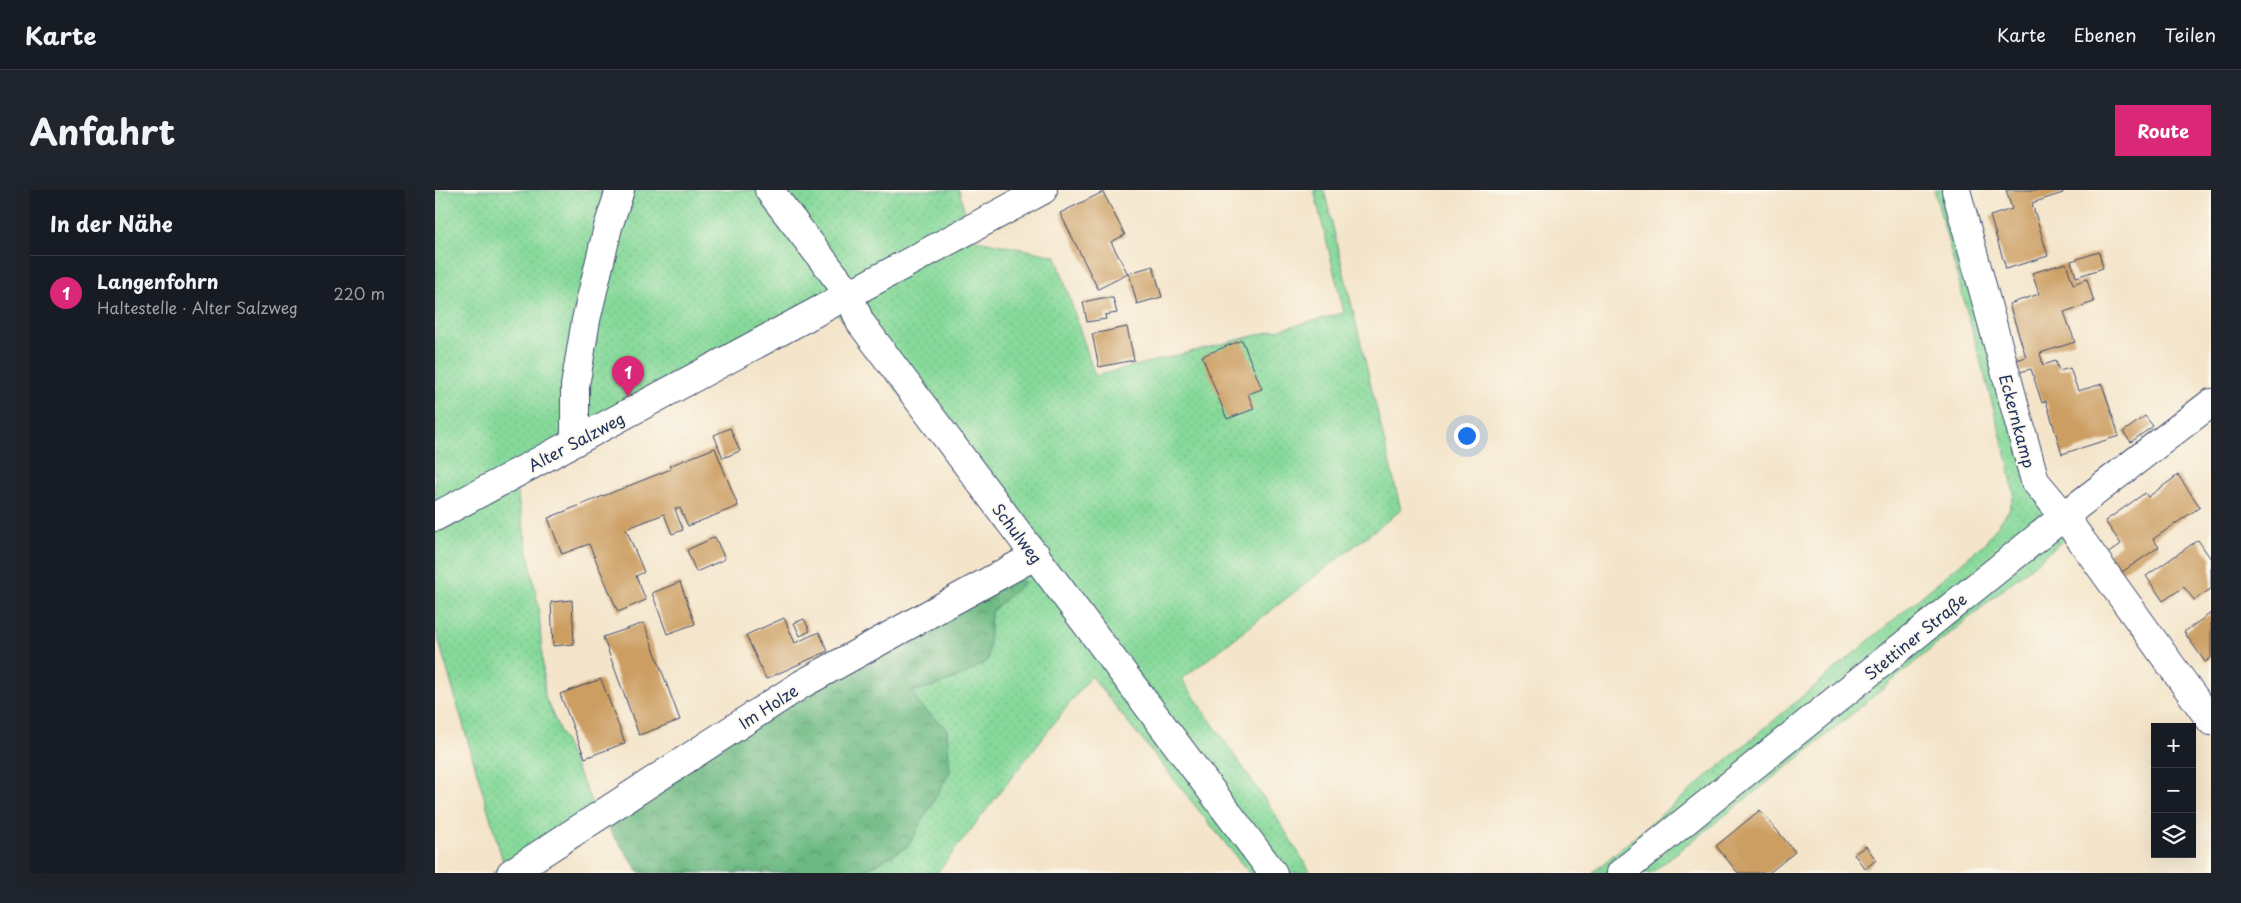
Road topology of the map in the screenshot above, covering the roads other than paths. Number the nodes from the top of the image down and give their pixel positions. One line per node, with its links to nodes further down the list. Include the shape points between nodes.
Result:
1 (620, 190): 7 (street, via 586,320 575,386)
2 (769, 190): 5 (street, Schulweg)
3 (1043, 190): 5 (street, Alter Salzweg)
4 (1956, 190): 8 (street, Eckernkamp, via 2035,481)
5 (849, 294): 7 (street, Alter Salzweg); 10 (street, Schulweg, via 860,322)
6 (2211, 403): 8 (street, Stettiner Straße)
7 (575, 441): 9 (street, Alter Salzweg)
8 (2064, 516): 11 (street, Eckernkamp); 14 (street, Stettiner Straße)
9 (435, 517)
10 (1036, 555): 12 (street, Im Holze, via 802,684); 13 (street, Schulweg)
11 (2211, 721)
12 (511, 873)
13 (1273, 873)
14 (1621, 873)

